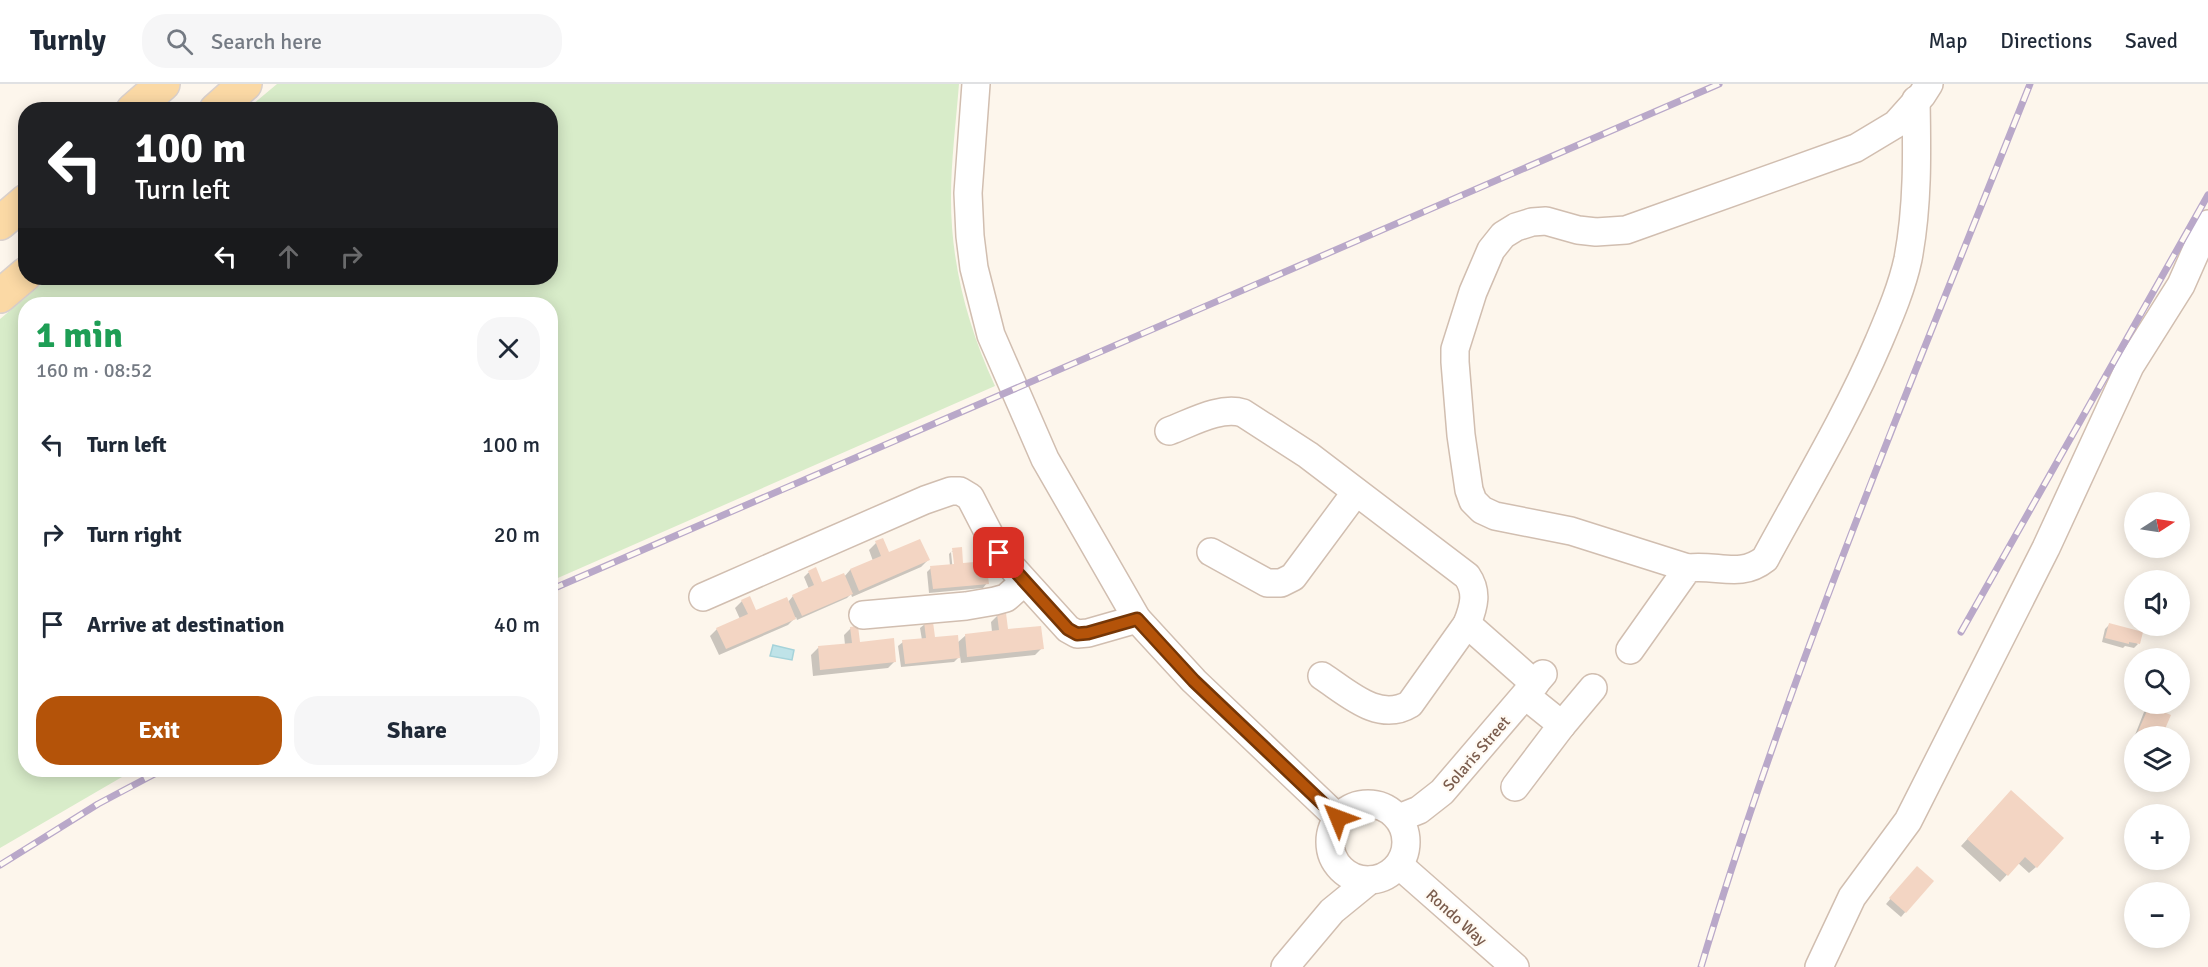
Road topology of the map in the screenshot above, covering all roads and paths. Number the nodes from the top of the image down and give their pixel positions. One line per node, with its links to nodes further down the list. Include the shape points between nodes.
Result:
1 (163, 84): 5 (main road)
2 (245, 84): 6 (main road)
3 (976, 84): 19 (street, via 968,193 980,296 992,335 1045,459)
4 (1923, 92): 15 (street, via 1907,261 1867,369 1765,559 1754,568 1741,571); 15 (street, via 1896,124 1856,148 1626,230 1596,232 1546,221 1532,222 1516,227 1491,250 1455,349 1461,435 1473,501 1482,510 1506,520 1571,531)
5 (142, 102)
6 (225, 102)
7 (18, 208): 8 (main road)
8 (0, 223)
9 (2208, 224): 35 (street, via 2181,285 2130,366 2046,548 1908,821 1852,897)
10 (18, 281): 11 (main road)
11 (0, 296)
12 (1169, 431): 13 (street, via 1227,411 1244,413)
13 (1356, 492): 14 (street, via 1293,577 1281,583 1267,583); 20 (street, via 1467,576 1475,593)
14 (1211, 552)
15 (1688, 568): 21 (street)
16 (1024, 582): 17 (street, via 999,553 970,497 951,490); 18 (street, via 1006,598 995,601); 19 (street, via 1077,634)
17 (703, 597)
18 (863, 615)
19 (1137, 619): 27 (street, via 1194,681)
20 (1467, 624): 22 (street, via 1410,704 1402,709 1387,711 1365,705); 23 (street)
21 (1630, 650)
22 (1322, 676)
23 (1535, 685): 25 (street); 28 (street, Solaris Street, via 1442,792 1419,810)
24 (1593, 688): 25 (street)
25 (1562, 725): 26 (street)
26 (1515, 787)
27 (1338, 818): 28 (street, via 1353,806 1373,803); 30 (street, via 1330,847)
28 (1399, 818): 29 (street, via 1407,847)
29 (1399, 865): 31 (street, via 1383,878); 34 (street, Rondo Way)
30 (1341, 868): 31 (street, via 1354,878); 32 (street)
31 (1370, 880): 32 (street)
32 (1332, 911): 33 (street)
33 (1285, 967)
34 (1515, 967)
35 (1819, 967)

